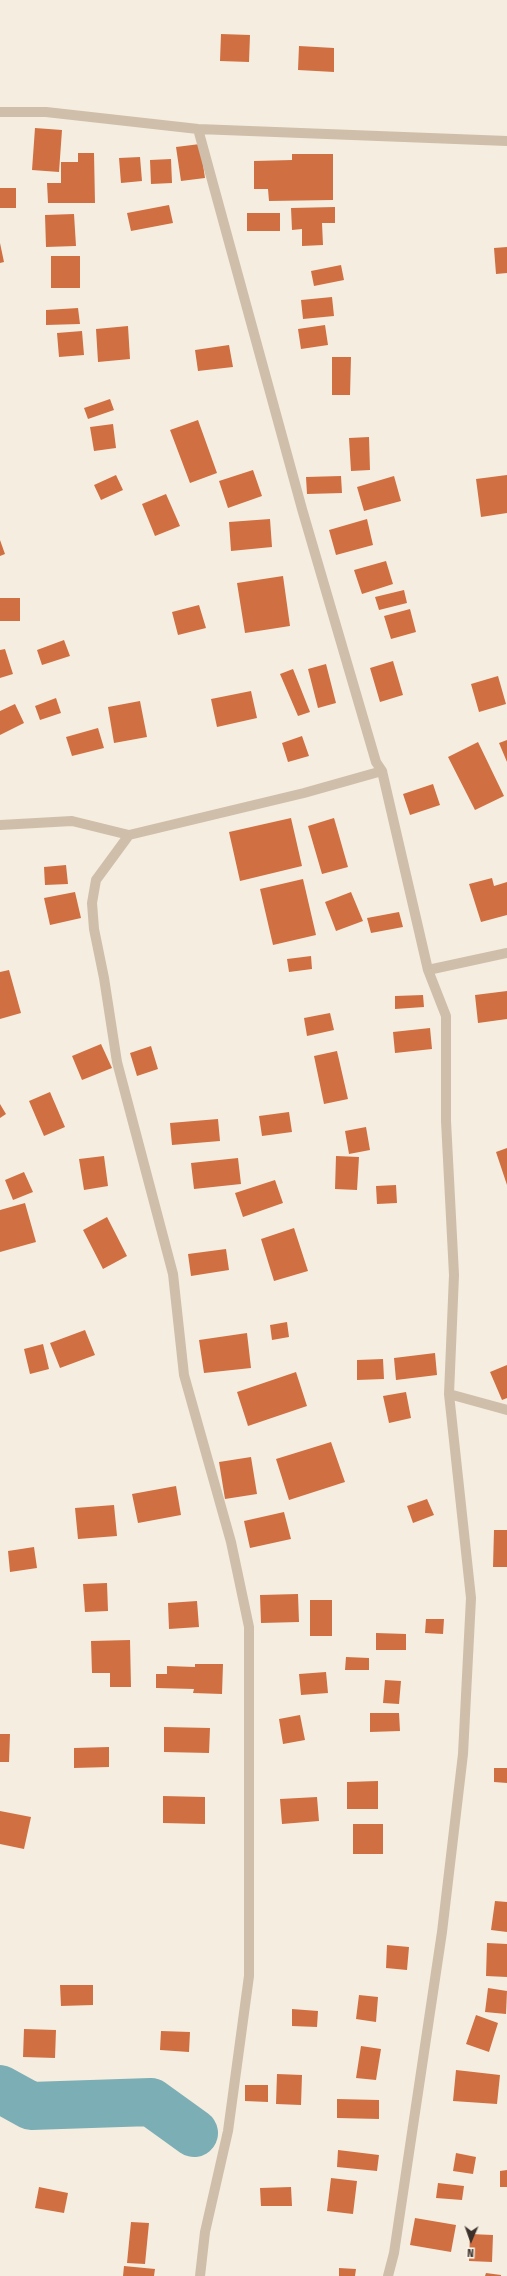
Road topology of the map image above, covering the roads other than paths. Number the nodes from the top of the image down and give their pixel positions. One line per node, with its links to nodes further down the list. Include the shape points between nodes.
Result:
1 (0, 112): 2 (street, via 46,112)
2 (198, 129): 3 (street); 4 (street, via 302,509 376,762)
3 (507, 141)
4 (382, 771): 6 (street, via 304,793); 8 (street)
5 (0, 825): 6 (street, via 72,821)
6 (129, 835): 11 (street, via 96,880 92,903 94,929 117,1062 173,1274 184,1376 231,1542 249,1627 249,1976 228,2131 205,2232)
7 (507, 952): 8 (street)
8 (428, 970): 9 (street, via 446,1016 446,1121 454,1275)
9 (450, 1394): 10 (street); 12 (street, via 471,1598 463,1754 442,1932 394,2252)
10 (507, 1410)
11 (200, 2276)
12 (388, 2276)

